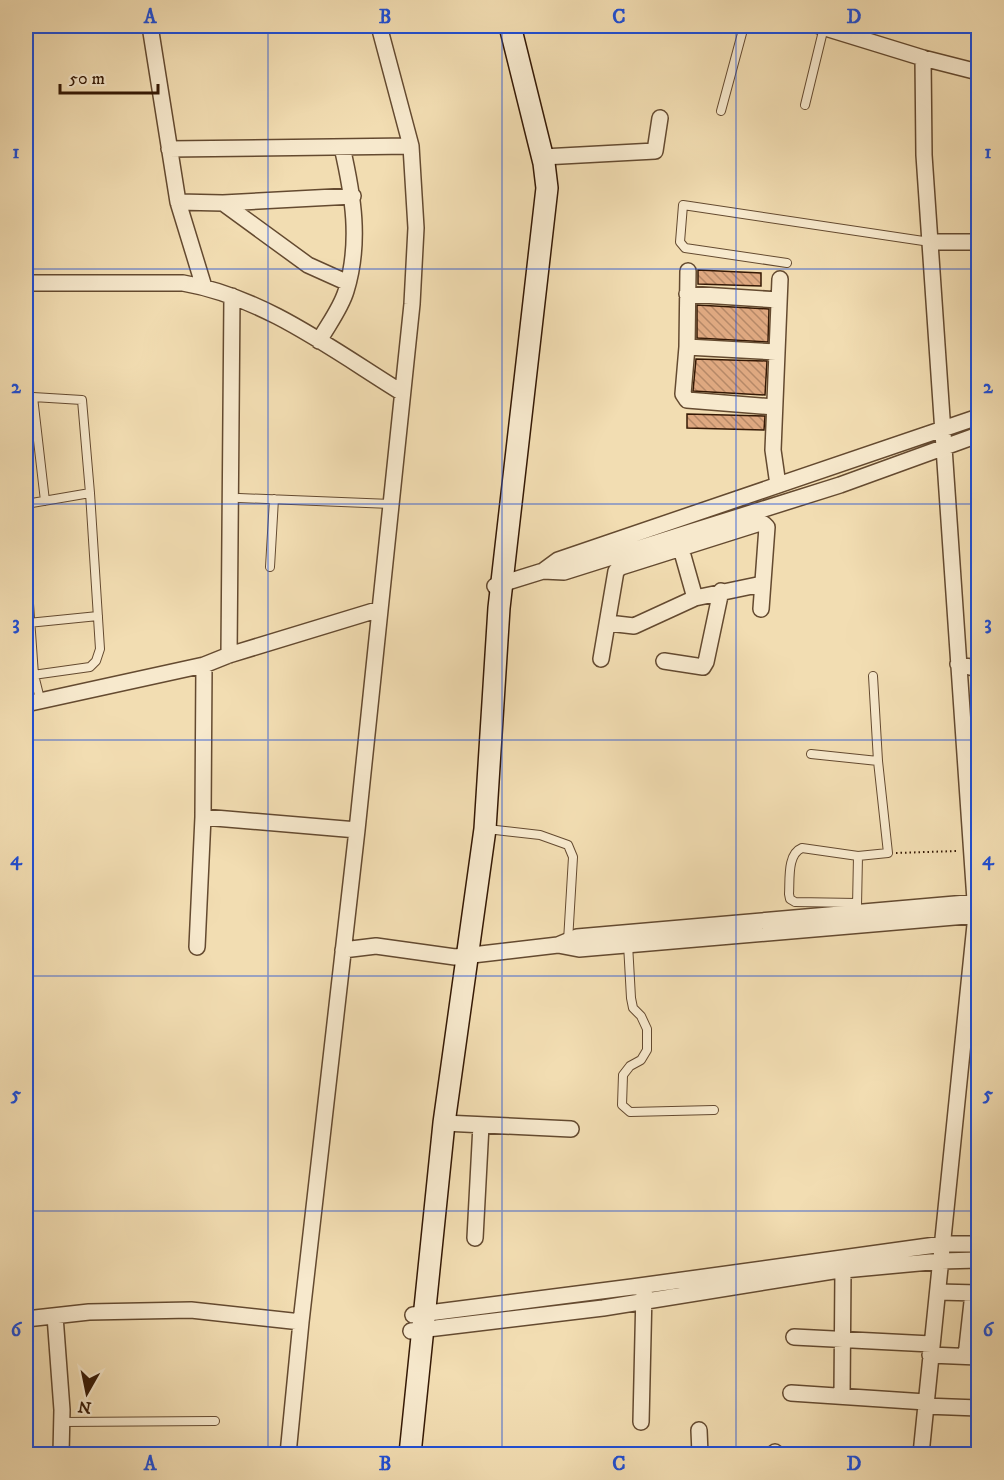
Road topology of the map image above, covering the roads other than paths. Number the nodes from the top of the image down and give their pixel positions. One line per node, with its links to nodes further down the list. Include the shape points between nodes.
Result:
1 (150, 26): 14 (street)
2 (379, 26): 12 (street)
3 (496, 26): 50 (street, via 534,187)
4 (510, 26): 15 (street)
5 (744, 26): 10 (lane)
6 (822, 26): 7 (street); 9 (lane)
7 (922, 58): 8 (street); 19 (street)
8 (978, 72)
9 (806, 105)
10 (721, 111)
11 (660, 118): 15 (street, via 655,151)
12 (411, 146): 13 (street); 33 (street, via 416,228)
13 (342, 147): 14 (street); 16 (street)
14 (169, 149): 17 (street)
15 (543, 157): 50 (street, via 545,219)
16 (353, 196): 18 (street); 25 (street, via 354,242)
17 (178, 202): 18 (street); 26 (street)
18 (223, 203): 25 (street, via 308,265)
19 (930, 242): 20 (street); 21 (lane, via 683,205 680,242 685,248); 36 (street)
20 (978, 242)
21 (787, 264)
22 (688, 271): 27 (street)
23 (780, 279): 29 (street)
24 (26, 283): 26 (street, via 183,283)
25 (348, 283): 30 (street)
26 (204, 287): 28 (street)
27 (687, 294): 29 (street); 31 (street)
28 (232, 296): 30 (street); 58 (street)
29 (779, 300): 32 (street)
30 (319, 340): 33 (street)
31 (687, 347): 32 (street); 34 (street, via 683,394 687,400)
32 (776, 352): 34 (street)
33 (401, 392): 45 (street)
34 (774, 407): 39 (street, via 773,450)
35 (978, 417): 36 (street)
36 (943, 429): 38 (street); 39 (street)
37 (978, 435): 38 (street)
38 (945, 447): 46 (street, via 840,485); 61 (street)
39 (778, 485): 46 (street)
40 (90, 493): 43 (lane); 43 (lane, via 82,400 33,397); 55 (lane)
41 (239, 498): 42 (lane)
42 (274, 499): 45 (lane); 48 (lane)
43 (45, 501): 44 (lane)
44 (26, 504)
45 (391, 504): 53 (street)
46 (678, 535): 49 (street, via 764,524); 50 (street, via 558,560 543,571); 52 (street); 57 (street, via 616,572)
47 (26, 561): 56 (lane)
48 (270, 567)
49 (762, 584): 51 (street); 54 (street)
50 (497, 586): 70 (street); 79 (street)
51 (721, 591): 52 (street); 60 (street, via 703,667)
52 (695, 598): 57 (street, via 634,626)
53 (380, 609): 58 (street); 71 (street)
54 (761, 609)
55 (98, 616): 56 (lane); 64 (lane, via 100,649 90,667)
56 (28, 623): 64 (lane)
57 (608, 623): 59 (street)
58 (229, 655): 62 (street)
59 (601, 659)
60 (664, 661)
61 (958, 664): 63 (street); 74 (street)
62 (204, 665): 66 (street); 69 (street)
63 (978, 669)
64 (30, 676): 66 (lane)
65 (873, 676): 68 (lane)
66 (33, 702)
67 (811, 754): 68 (lane)
68 (878, 761): 72 (lane, via 888,853)
69 (203, 817): 71 (street); 77 (street)
70 (485, 829): 75 (lane, via 540,835 568,845 573,857); 79 (street)
71 (357, 830): 78 (street)
72 (858, 856): 73 (lane); 73 (lane, via 798,849 792,857 789,894 795,902)
73 (857, 908): 74 (street); 75 (street, via 577,937)
74 (977, 908): 76 (street); 85 (street)
75 (563, 943): 76 (street, via 579,949); 79 (street)
76 (628, 944): 80 (lane, via 631,998 647,1029 647,1050 623,1075 622,1105 630,1112)
77 (197, 947)
78 (344, 950): 79 (street, via 376,946); 96 (street)
79 (461, 956): 81 (street); 97 (street, via 449,993)
80 (714, 1110)
81 (444, 1123): 82 (street); 97 (street)
82 (481, 1125): 83 (street); 84 (street)
83 (571, 1129)
84 (475, 1238)
85 (943, 1244): 86 (street); 88 (street); 90 (street)
86 (978, 1244)
87 (978, 1260): 88 (street)
88 (941, 1261): 89 (street); 91 (street)
89 (843, 1270): 93 (street); 99 (street)
90 (645, 1286): 93 (street); 97 (street)
91 (938, 1292): 92 (street); 100 (street)
92 (976, 1293): 101 (street)
93 (644, 1302): 97 (street); 108 (street)
94 (55, 1316): 95 (street); 96 (street, via 191,1310); 107 (street)
95 (26, 1319)
96 (301, 1322): 111 (street)
97 (417, 1322): 112 (street); 113 (street)
98 (794, 1336): 99 (street)
99 (843, 1340): 100 (street); 103 (street)
100 (931, 1350): 101 (street); 104 (street)
101 (972, 1356)
102 (791, 1393): 103 (street)
103 (842, 1396): 104 (street)
104 (926, 1404): 105 (street); 115 (street)
105 (978, 1408)
106 (215, 1421): 107 (lane)
107 (62, 1422): 110 (street)
108 (641, 1422)
109 (699, 1430): 114 (street)
110 (61, 1455)
111 (288, 1455)
112 (398, 1455)
113 (410, 1455)
114 (699, 1455)
115 (921, 1455)

